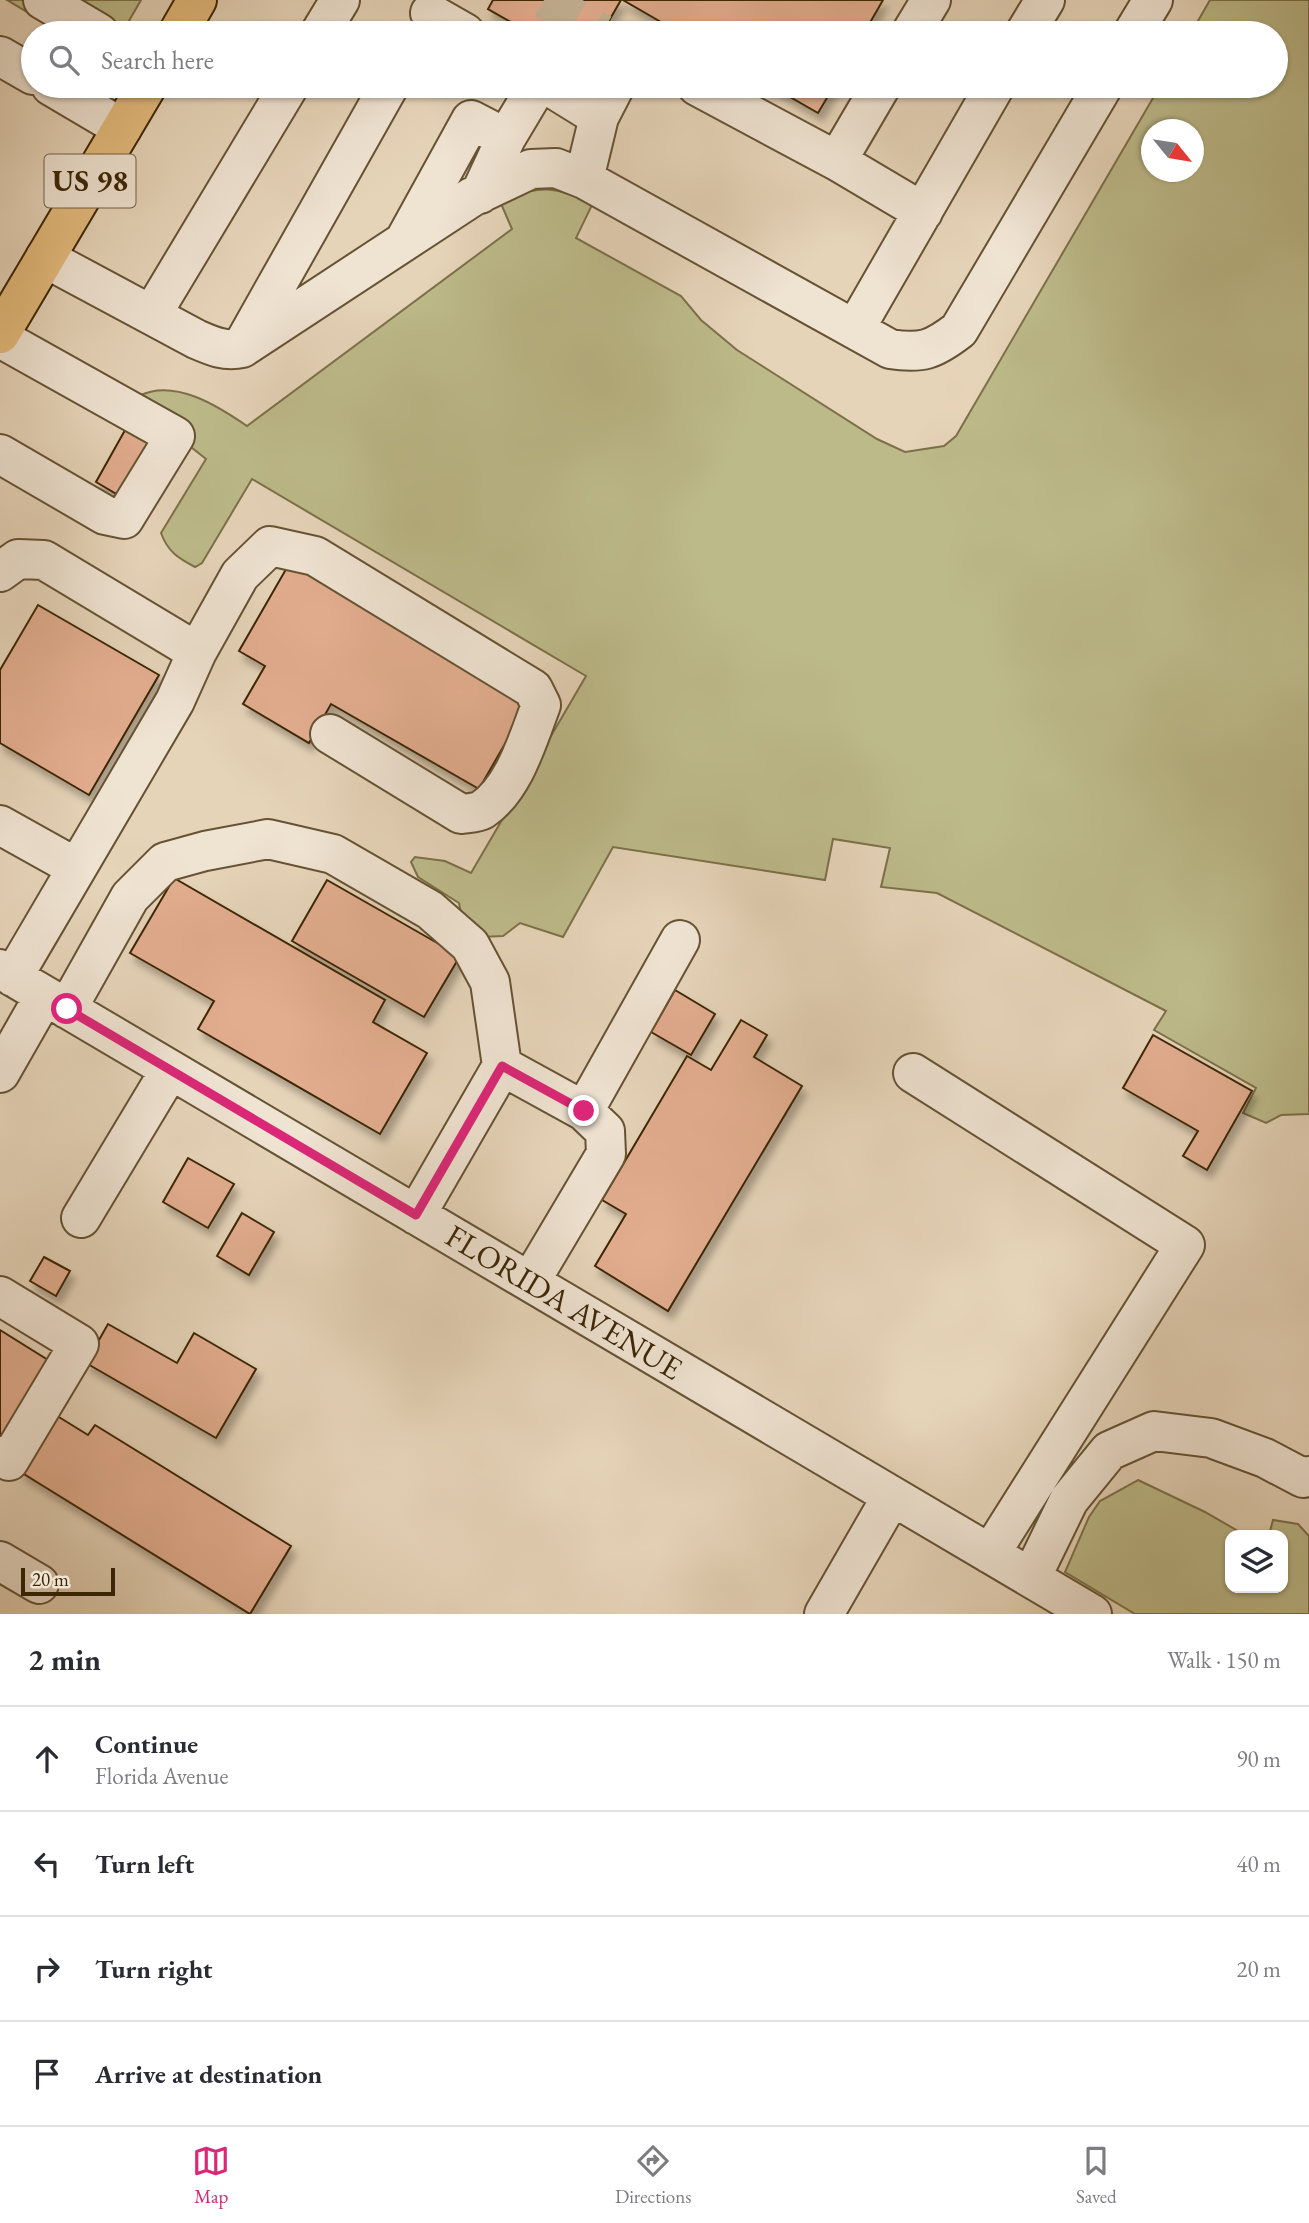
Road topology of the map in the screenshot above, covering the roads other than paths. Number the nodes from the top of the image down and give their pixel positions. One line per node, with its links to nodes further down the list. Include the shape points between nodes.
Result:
1 (43, 0): 7 (street)
2 (197, 0): 8 (highway)
3 (340, 0): 9 (street)
4 (931, 0): 10 (street)
5 (1045, 0): 11 (street)
6 (1153, 0): 12 (street)
7 (79, 21)
8 (185, 21)
9 (327, 21)
10 (919, 21)
11 (1033, 21)
12 (1140, 21)
13 (0, 56): 14 (street)
14 (21, 68)
15 (71, 98): 25 (street)
16 (140, 98): 25 (highway, US 98)
17 (282, 98): 33 (street)
18 (381, 98): 36 (street)
19 (530, 98): 26 (street)
20 (719, 98): 27 (street)
21 (874, 98): 27 (street)
22 (988, 98): 30 (street)
23 (1095, 98): 34 (street, via 959,330 939,346 914,353 890,349)
24 (607, 102): 28 (street)
25 (122, 128): 32 (highway, US 98)
26 (506, 138): 29 (street); 31 (street, via 471,120)
27 (836, 162): 30 (street)
28 (584, 179): 29 (street, via 556,168 531,169); 34 (street)
29 (480, 194): 31 (street)
30 (923, 212): 34 (street)
31 (403, 243): 36 (street)
32 (45, 258): 33 (street); 35 (highway, US 98)
33 (152, 314): 36 (street, via 215,348)
34 (855, 329)
35 (0, 336): 37 (street, via 175,436 124,519 106,515)
36 (242, 348)
37 (0, 454)
38 (0, 572): 39 (street, via 18,559 44,560)
39 (197, 652): 40 (street, via 240,575 270,546 315,556 533,689 541,705 526,746 500,792 480,811 461,814); 42 (street, via 175,701)
40 (330, 734)
41 (0, 825): 42 (street)
42 (77, 868): 44 (street)
43 (680, 940): 49 (street)
44 (31, 988): 45 (street, via 165,862 268,839 333,855 430,910 470,945 490,982); 46 (street, FLORIDA AVENUE); 47 (street)
45 (502, 1066): 49 (street); 50 (street)
46 (170, 1070): 50 (street, FLORIDA AVENUE); 51 (street)
47 (0, 1073)
48 (913, 1073): 57 (street, via 1185,1245)
49 (584, 1111): 52 (street, via 605,1131 606,1154)
50 (416, 1215): 52 (street, FLORIDA AVENUE)
51 (81, 1218)
52 (530, 1282): 56 (street, FLORIDA AVENUE)
53 (0, 1296): 54 (street, via 79,1344 9,1461)
54 (0, 1456)
55 (1309, 1476): 59 (street, via 1303,1478 1211,1438 1154,1431 1109,1451 1069,1500)
56 (892, 1496): 57 (street, FLORIDA AVENUE); 61 (street)
57 (990, 1554): 59 (street, FLORIDA AVENUE)
58 (0, 1561): 60 (street)
59 (1031, 1578): 62 (street, FLORIDA AVENUE)
60 (39, 1584)
61 (824, 1614)
62 (1092, 1614)

